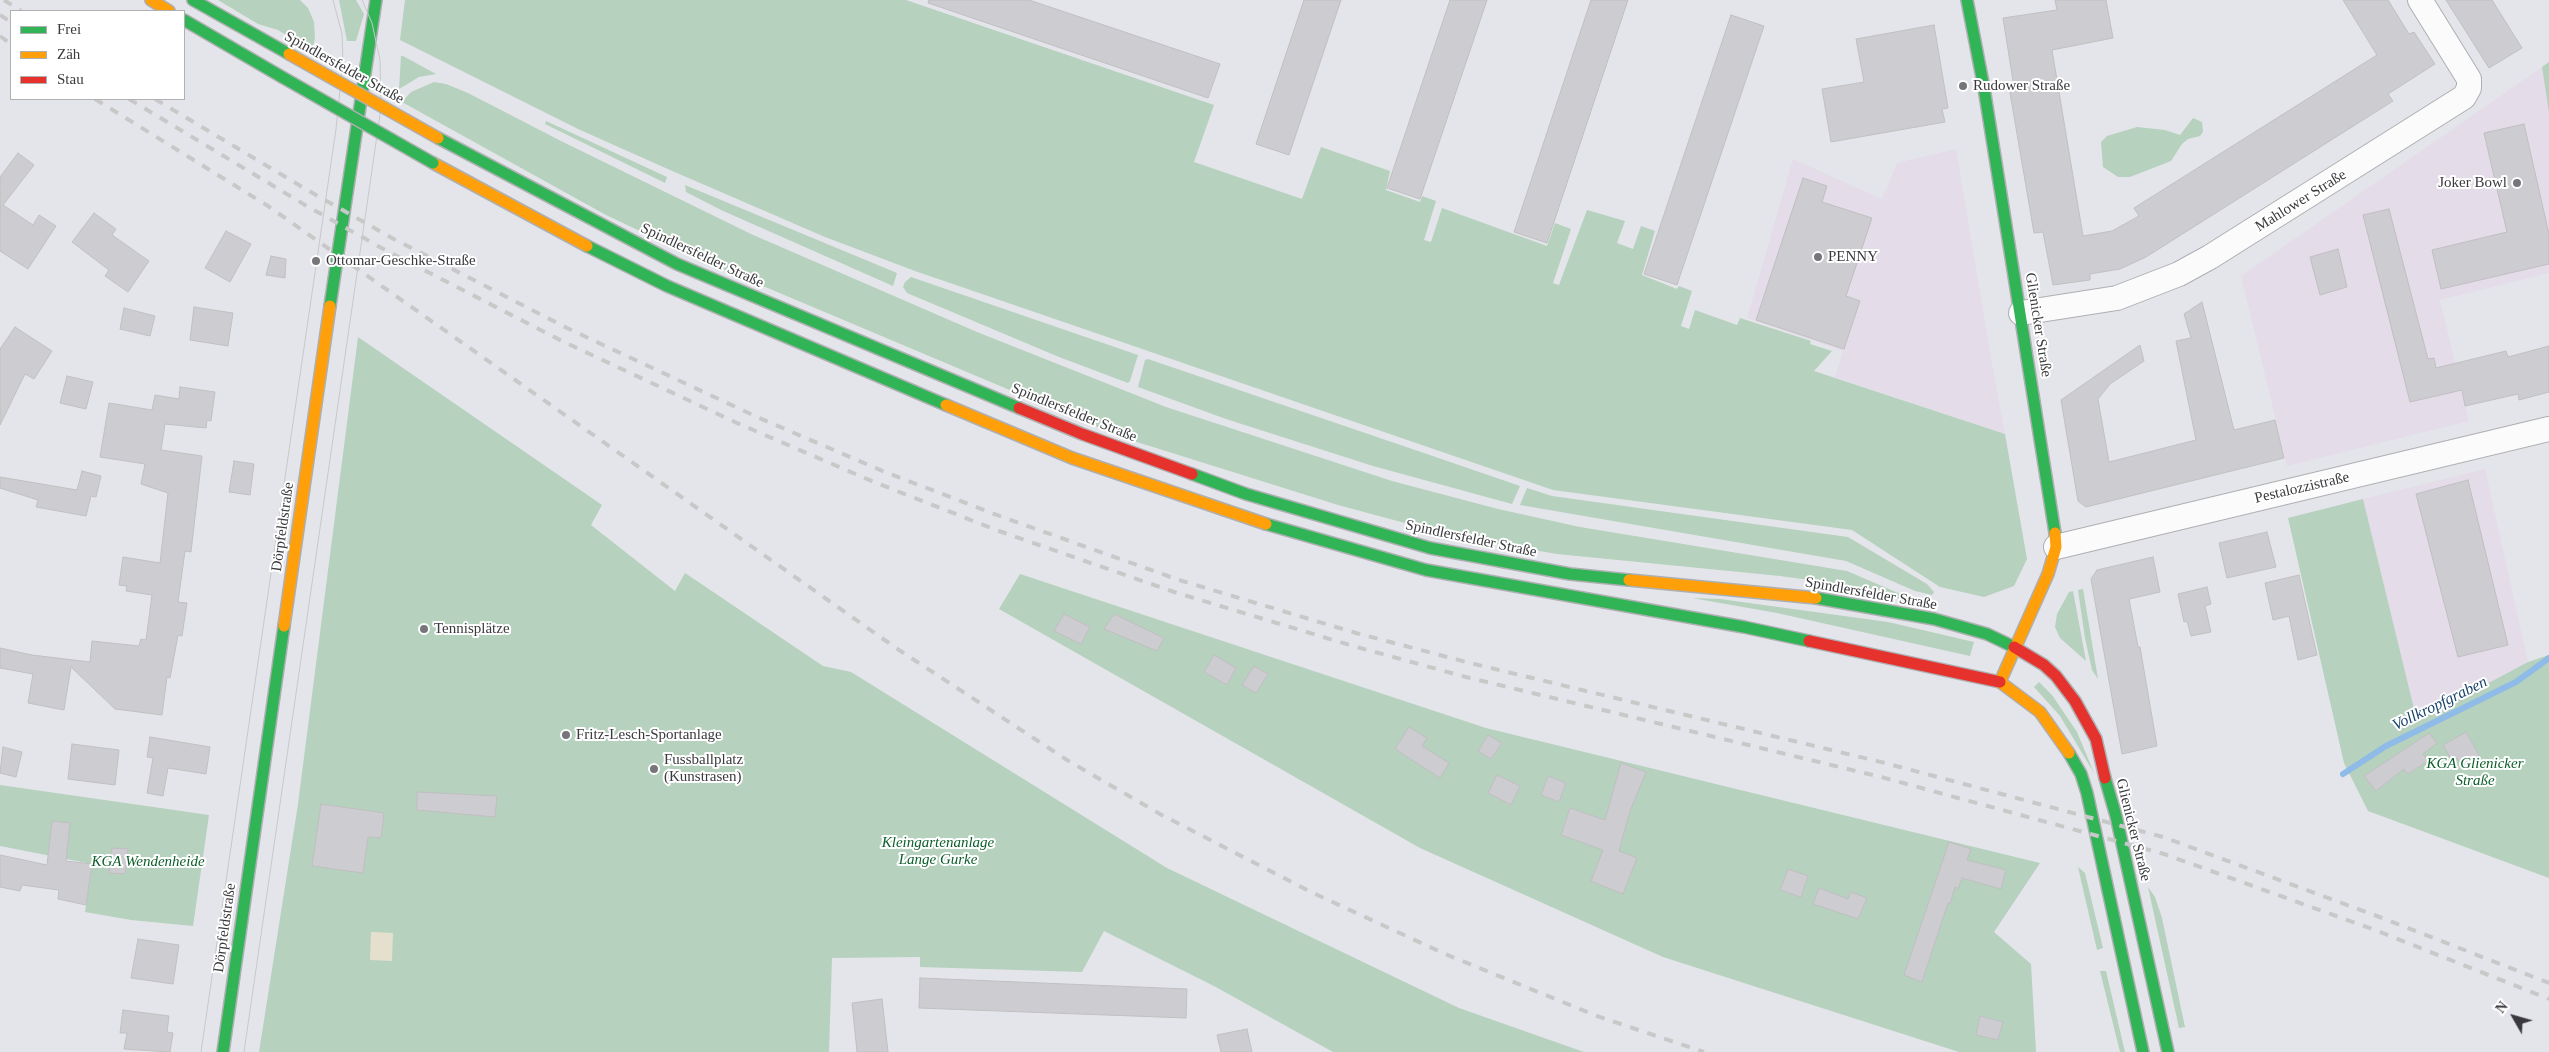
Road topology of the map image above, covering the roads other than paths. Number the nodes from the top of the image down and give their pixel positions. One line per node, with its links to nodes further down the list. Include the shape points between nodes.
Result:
1 (151, 0): 6 (main road)
2 (192, 0): 11 (main road, Spindlersfelder Straße, bridge, via 438,138 677,264 1082,434 1246,494 1430,548 1570,574 1816,598 1934,619 1987,634)
3 (1967, 0): 8 (main road, Glienicker Straße)
4 (2420, 0): 8 (street, Mahlower Straße, via 2469,79 2464,97 2179,274 2118,298)
5 (376, 4): 13 (main road, Dörpfeldstraße, via 350,162)
6 (167, 10)
7 (185, 21): 12 (main road, bridge, via 523,213 667,286 1072,458 1242,517 1426,570 1744,626)
8 (2022, 313): 10 (main road, Glienicker Straße, via 2055,519)
9 (2549, 429): 10 (street, Pestalozzistraße)
10 (2056, 547): 11 (main road, Glienicker Straße, via 2039,599)
11 (2014, 647): 12 (main road, Glienicker Straße); 15 (main road, Glienicker Straße, via 2056,676 2075,701 2096,739)
12 (2000, 682): 14 (main road, via 2040,712 2064,741 2081,774)
13 (223, 1052)
14 (2143, 1052)
15 (2168, 1052)

